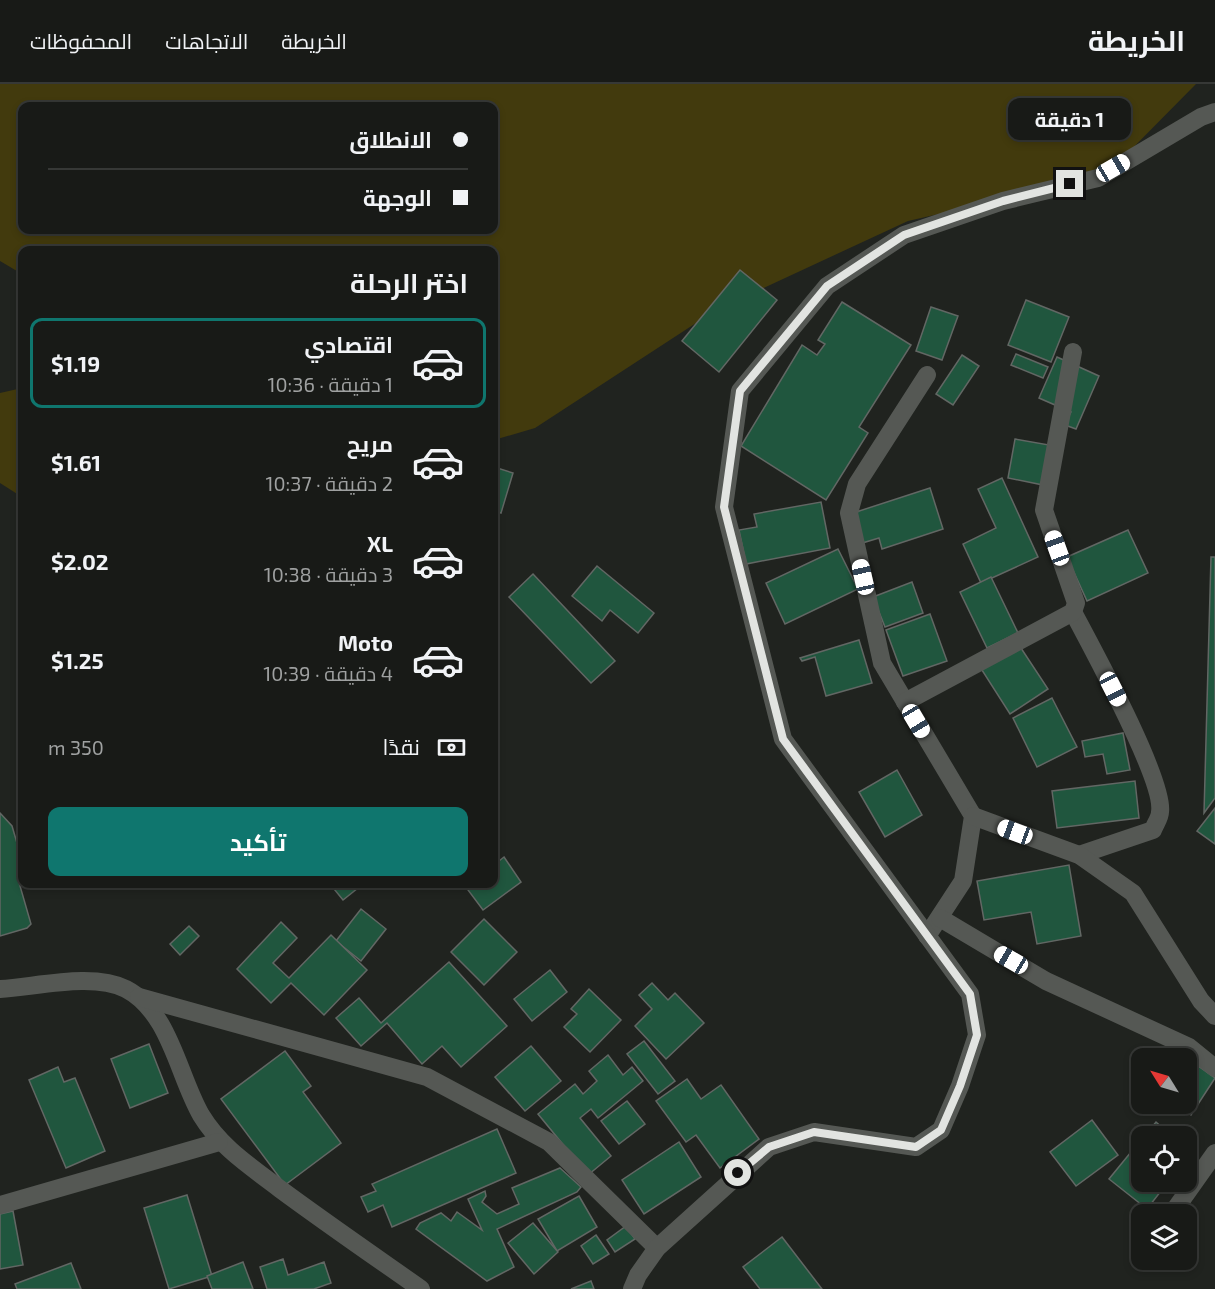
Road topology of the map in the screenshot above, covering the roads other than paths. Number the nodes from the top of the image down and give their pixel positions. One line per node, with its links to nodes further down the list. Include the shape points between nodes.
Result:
1 (1215, 112): 9 (street, via 1098,178 1003,201 904,235 827,286 740,391 724,507 783,739)
2 (1073, 352): 4 (street, via 1044,510 1076,603)
3 (927, 375): 5 (street, via 857,484 849,513 882,663)
4 (1073, 612): 5 (street); 7 (street, via 1123,708 1157,789 1161,812 1153,830)
5 (905, 702): 6 (street)
6 (973, 816): 7 (street); 8 (street, via 963,881)
7 (1079, 855): 12 (street, via 1133,893 1201,1001)
8 (940, 918): 9 (street); 13 (street, via 1046,981 1189,1047)
9 (927, 936): 18 (street, via 970,994 977,1035 941,1130 916,1147 814,1132 769,1147)
10 (0, 989): 11 (street, via 108,983)
11 (139, 997): 14 (street, via 163,1030 188,1089); 18 (street, via 427,1077 549,1142)
12 (1215, 1016)
13 (1215, 1068)
14 (219, 1142): 17 (street); 19 (street)
15 (1215, 1153): 16 (street)
16 (1179, 1204)
17 (0, 1205)
18 (657, 1248): 20 (street)
19 (421, 1289)
20 (632, 1289)

